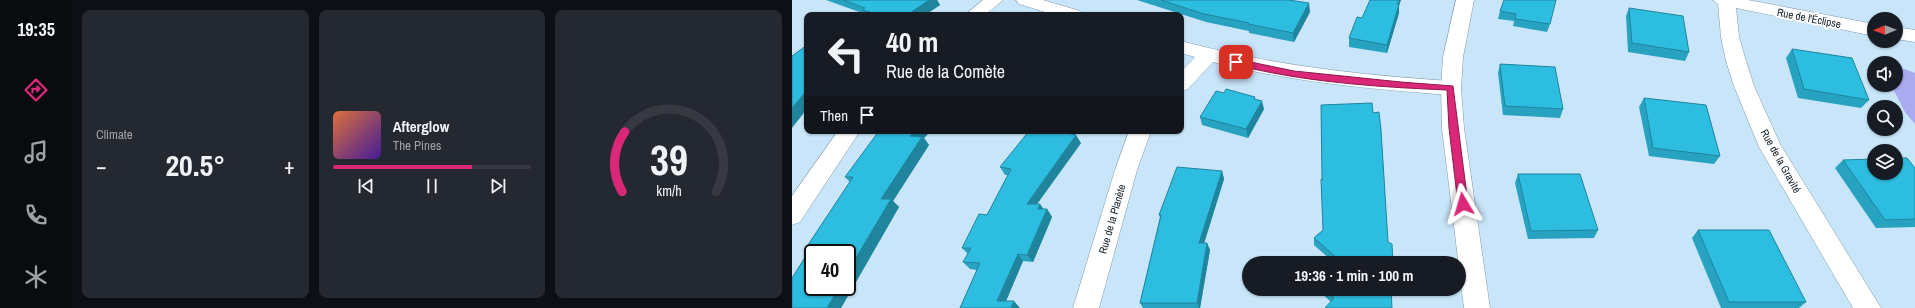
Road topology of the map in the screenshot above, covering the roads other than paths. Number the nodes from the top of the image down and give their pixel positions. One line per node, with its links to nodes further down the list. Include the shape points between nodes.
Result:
1 (994, 0): 5 (street)
2 (1025, 0): 6 (street)
3 (1465, 0): 13 (street, via 1453,57)
4 (1724, 0): 7 (street, Rue de l'Éclipse); 19 (street, Rue de la Gravité, via 1729,15 1730,37 1736,61 1770,147)
5 (978, 12)
6 (1064, 12)
7 (1867, 29)
8 (1903, 34): 9 (street)
9 (1915, 36)
10 (1184, 48): 11 (street)
11 (1208, 56): 12 (street); 13 (street, via 1294,74)
12 (1184, 81)
13 (1450, 88): 18 (street)
14 (846, 134): 16 (street)
15 (1139, 134): 17 (street, Rue de la Planète)
16 (792, 215)
17 (1086, 308)
18 (1477, 308)
19 (1868, 308)

